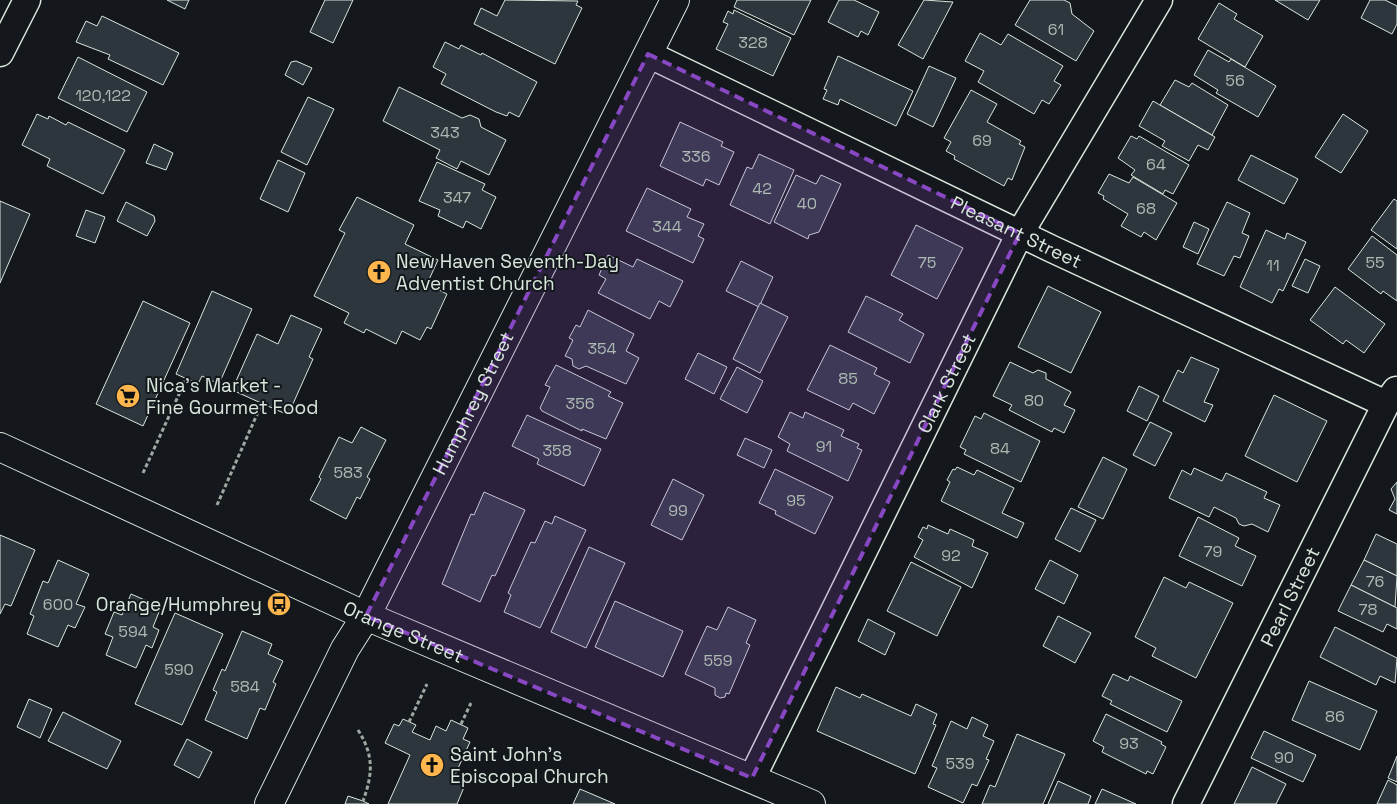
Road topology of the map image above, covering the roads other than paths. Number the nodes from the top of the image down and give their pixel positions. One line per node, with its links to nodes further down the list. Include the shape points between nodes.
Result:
1 (27, 0): 4 (street)
2 (675, 0): 5 (street, Humphrey Street)
3 (1159, 0): 6 (street, Clark Street)
4 (0, 54)
5 (648, 54): 6 (street, Pleasant Street); 9 (street, Humphrey Street)
6 (1020, 233): 7 (street, Pleasant Street); 10 (street, Clark Street)
7 (1392, 397): 13 (street, Pearl Street)
8 (0, 447): 9 (street, Orange Street)
9 (366, 616): 10 (street, Orange Street); 11 (street, Humphrey Street, via 345,649)
10 (752, 778): 12 (street, Orange Street)
11 (269, 804)
12 (811, 804)
13 (1186, 804)

